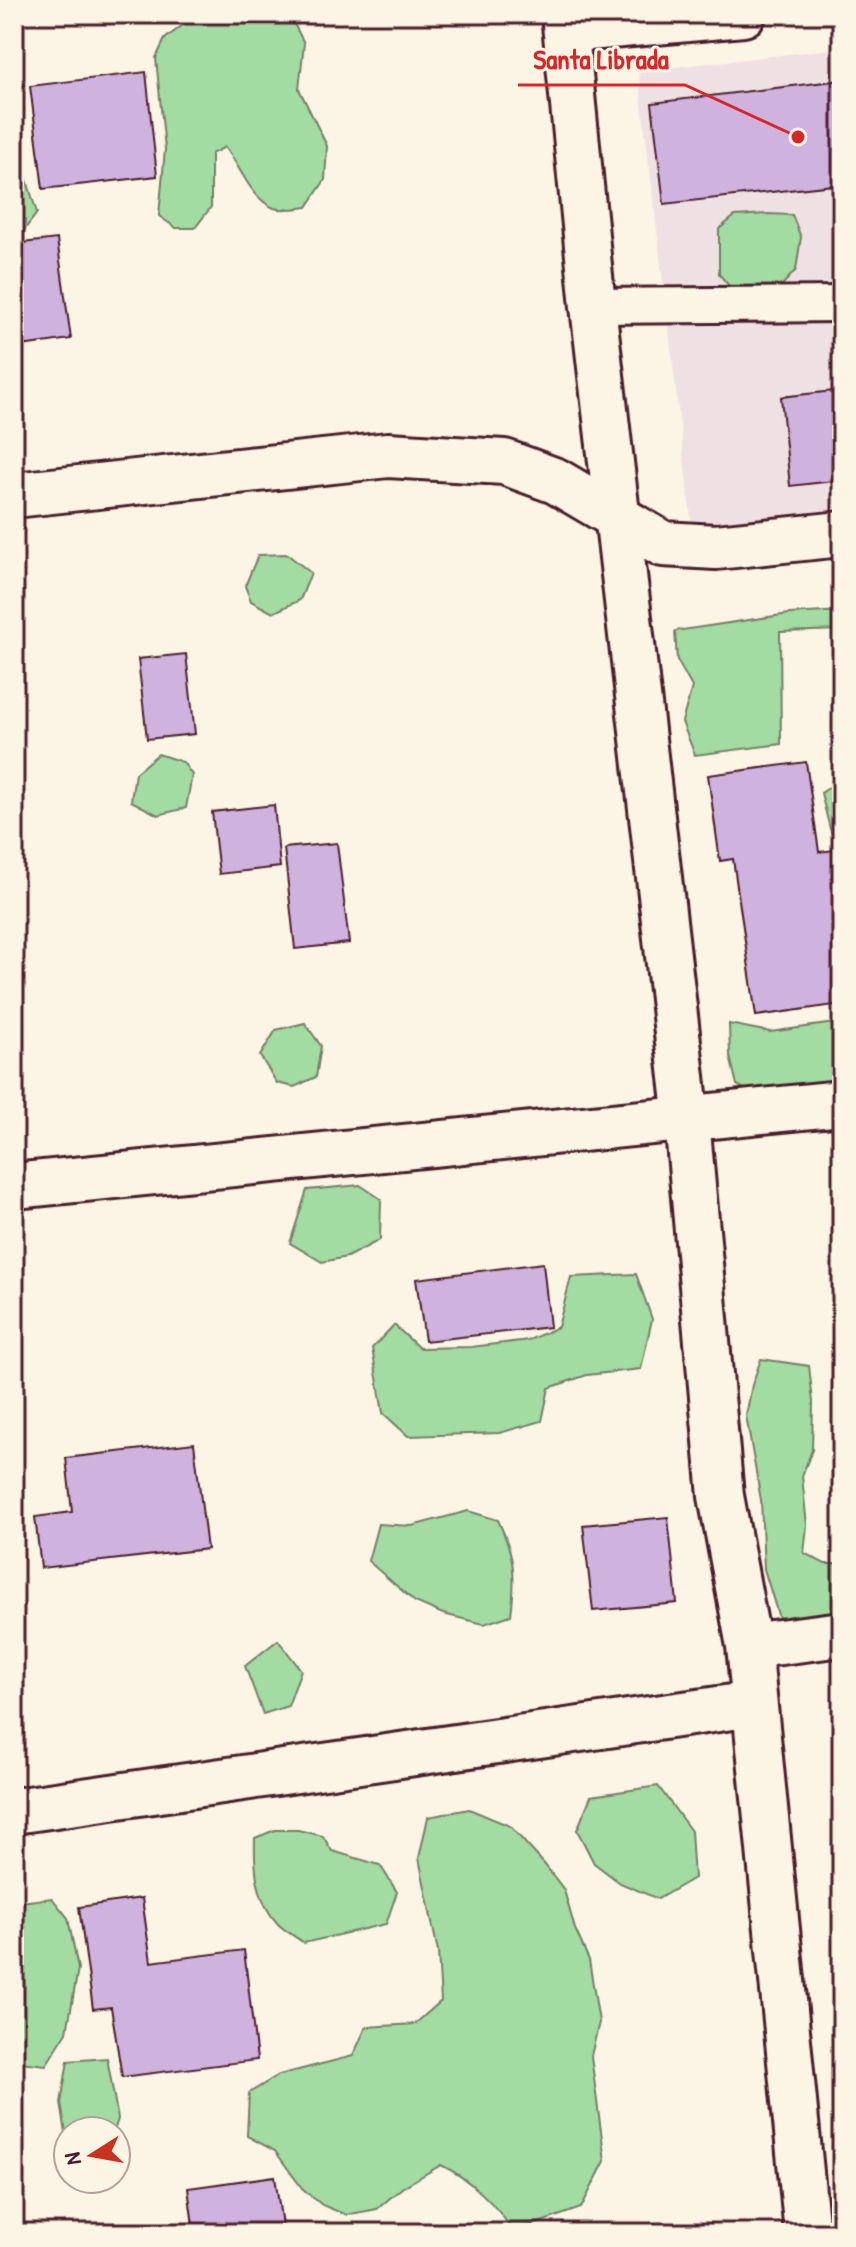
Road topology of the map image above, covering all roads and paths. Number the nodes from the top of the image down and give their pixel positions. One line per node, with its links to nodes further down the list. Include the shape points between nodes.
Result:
1 (743, 14): 2 (street)
2 (565, 22): 4 (street)
3 (842, 304): 4 (lane)
4 (593, 306): 6 (street)
5 (14, 495): 6 (street, via 388,455 504,462 556,481)
6 (617, 516): 7 (street, via 663,544 716,547); 9 (street)
7 (842, 534)
8 (842, 1103): 9 (street)
9 (687, 1120): 10 (street); 12 (street, via 721,1496)
10 (14, 1186)
11 (842, 1634): 12 (street)
12 (749, 1646): 13 (street)
13 (753, 1704): 14 (street); 15 (street)
14 (14, 1811)
15 (818, 2205)

